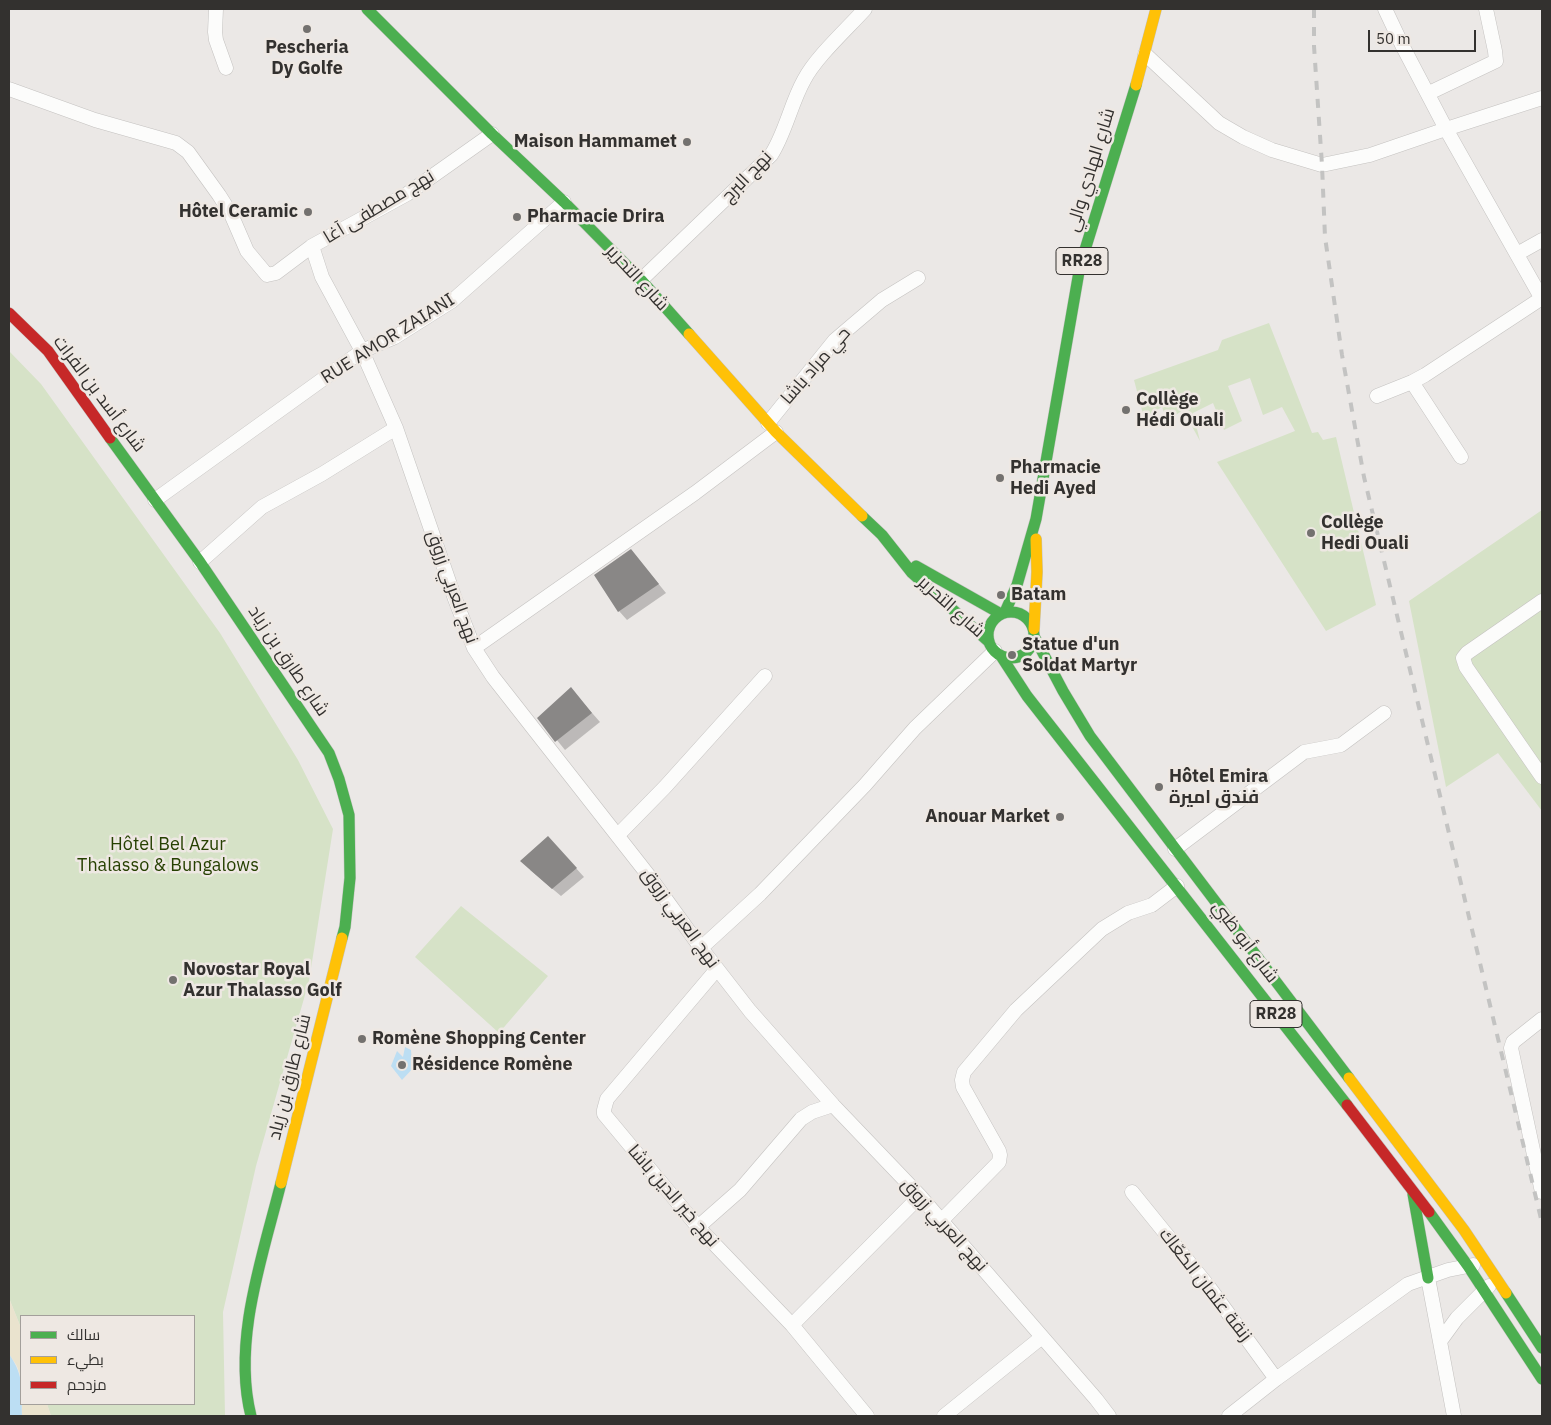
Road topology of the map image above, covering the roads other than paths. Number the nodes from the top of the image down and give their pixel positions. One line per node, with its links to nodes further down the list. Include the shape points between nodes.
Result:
1 (216, 9): 8 (street, via 216,40)
2 (368, 9): 13 (main road, شارع التحرير)
3 (865, 9): 19 (street, نهج البرج, via 809,71 771,155)
4 (1156, 9): 7 (main road, شارع الهادي والي / RR28)
5 (1385, 9): 10 (street)
6 (1486, 9): 10 (street, via 1496,61)
7 (1145, 54): 12 (street, via 1219,123 1272,150 1322,164 1370,156); 29 (main road, شارع الهادي والي / RR28, via 1080,266)
8 (226, 68)
9 (9, 89): 16 (street, via 95,120 176,143 188,152 219,195 247,252 267,275 276,273)
10 (1429, 93): 12 (street)
11 (1542, 98): 12 (street)
12 (1446, 128): 17 (street)
13 (492, 134): 14 (main road, شارع التحرير); 16 (street, نهج مصطفى آغا, via 407,194)
14 (564, 202): 19 (main road, شارع التحرير); 22 (street, RUE AMOR ZAIANI, via 452,301 395,337)
15 (1542, 240): 17 (street)
16 (312, 246): 22 (street, نهج مصطفى آغا, via 329,293)
17 (1517, 254): 20 (street)
18 (918, 278): 26 (street, حي مراد باشا, via 882,300 835,340)
19 (641, 280): 26 (main road, شارع التحرير)
20 (1542, 299): 23 (street)
21 (9, 313): 28 (main road, شارع أسد بن الفرات, via 48,351)
22 (362, 351): 25 (street, نهج العربي زروق); 28 (street, RUE AMOR ZAIANI)
23 (1412, 382): 24 (street); 27 (street)
24 (1376, 396)
25 (396, 428): 30 (street, via 262,507); 35 (street, نهج العربي زروق)
26 (772, 428): 31 (main road, شارع التحرير); 35 (street, حي مراد باشا, via 695,493)
27 (1461, 457)
28 (155, 500): 30 (main road, شارع طارق بن زياد)
29 (1036, 519): 33 (main road, شارع الهادي والي / RR28, via 1017,585); 34 (main road, شارع الهادي والي / RR28)
30 (200, 562): 66 (main road, شارع طارق بن زياد, via 330,753 349,815 350,878 345,927 253,1296 246,1368)
31 (915, 570): 33 (main road, شارع التحرير); 36 (main road, شارع التحرير)
32 (1542, 601): 39 (street, via 1463,658)
33 (1003, 613): 34 (main road, RR28, via 1023,615 1030,621); 36 (main road, RR28, via 994,619 988,634)
34 (1034, 634): 36 (main road, via 1032,646 1018,657 1009,658); 41 (main road, شارع أبو ظبي / RR28, via 1090,736)
35 (474, 648): 40 (street, نهج العربي زروق, via 493,677)
36 (995, 650): 42 (main road, شارع أبو ظبي / RR28, via 1027,696); 45 (street, via 915,728 760,894)
37 (765, 676): 40 (street)
38 (1384, 713): 41 (street, via 1341,744 1304,752)
39 (1542, 777)
40 (618, 835): 45 (street, نهج العربي زروق)
41 (1175, 849): 43 (main road, شارع أبو ظبي / RR28)
42 (1177, 886): 44 (main road, شارع أبو ظبي / RR28); 53 (street, via 1152,905 1128,913 1102,930 1016,1010 964,1072 963,1086 999,1151 1000,1162)
43 (1235, 928): 44 (main road); 55 (main road, شارع أبو ظبي / RR28)
44 (1219, 941): 49 (main road, شارع أبو ظبي / RR28)
45 (700, 948): 46 (street, نهج العربي زروق)
46 (717, 969): 48 (street, نهج العربي زروق); 54 (street, نهج خير الدين باشا, via 607,1099 604,1110 606,1118)
47 (1542, 1018): 51 (street, via 1513,1042 1511,1048)
48 (833, 1105): 52 (street, نهج العربي زروق); 54 (street, via 801,1119 740,1190)
49 (1412, 1189): 56 (main road, شارع أبو ظبي / RR28); 57 (main road)
50 (1132, 1192): 64 (street, زنقة عثمان الكعّاك, via 1209,1287)
51 (1542, 1192)
52 (920, 1196): 53 (street, نهج العربي زروق); 60 (street)
53 (941, 1221): 61 (street, نهج العربي زروق)
54 (698, 1227): 60 (street, نهج خير الدين باشا)
55 (1486, 1262): 56 (street); 58 (main road, شارع أبو ظبي / RR28)
56 (1468, 1266): 57 (street); 59 (main road, شارع أبو ظبي / RR28)
57 (1428, 1278): 62 (street); 64 (street, via 1408,1284)
58 (1497, 1279): 59 (street); 63 (main road, شارع أبو ظبي / RR28)
59 (1484, 1291): 62 (street); 65 (main road, شارع أبو ظبي / RR28)
60 (792, 1325): 67 (street, نهج خير الدين باشا)
61 (1042, 1337): 68 (street); 69 (street, نهج العربي زروق)
62 (1441, 1340): 71 (street)
63 (1542, 1348)
64 (1276, 1379): 70 (street)
65 (1542, 1379)
66 (251, 1416)
67 (867, 1416)
68 (944, 1416)
69 (1109, 1416)
70 (1229, 1416)
71 (1454, 1416)

